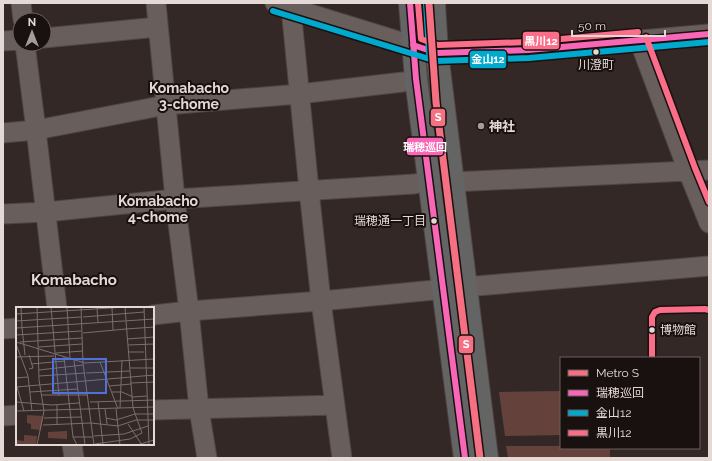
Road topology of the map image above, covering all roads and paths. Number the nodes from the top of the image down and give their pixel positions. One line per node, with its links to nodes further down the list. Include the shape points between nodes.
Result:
1 (156, 3): 5 (street)
2 (410, 3): 9 (main road)
3 (434, 3): 11 (main road)
4 (283, 6): 9 (street); 13 (street)
5 (158, 27): 7 (street); 14 (street)
6 (709, 34): 8 (street)
7 (52, 37)
8 (639, 40): 11 (street, via 528,50); 18 (street)
9 (413, 46): 11 (street); 19 (main road)
10 (26, 52): 15 (street)
11 (437, 53): 20 (main road)
12 (403, 82): 13 (street)
13 (299, 94): 14 (street); 21 (street)
14 (166, 105): 15 (street); 22 (street)
15 (36, 130): 16 (street); 23 (street)
16 (3, 132)
17 (709, 170): 18 (street)
18 (688, 171): 20 (street); 25 (street)
19 (430, 181): 21 (street); 28 (main road)
20 (453, 182): 27 (main road)
21 (309, 190): 22 (street); 29 (street)
22 (175, 199): 23 (street); 31 (street)
23 (46, 212): 24 (street); 30 (street)
24 (3, 214)
25 (709, 223)
26 (709, 266): 27 (street)
27 (466, 286): 28 (street); 45 (main road)
28 (444, 289): 29 (street); 44 (main road)
29 (322, 301): 31 (street); 35 (street)
30 (57, 307)
31 (189, 311): 32 (street); 36 (street)
32 (154, 315)
33 (16, 328): 34 (street)
34 (3, 329)
35 (335, 405): 36 (street); 43 (street)
36 (199, 409): 37 (street); 42 (street)
37 (154, 410)
38 (16, 415): 39 (street)
39 (3, 416)
40 (72, 445): 41 (street)
41 (74, 458)
42 (207, 458)
43 (342, 458)
44 (465, 458)
45 (486, 458)

